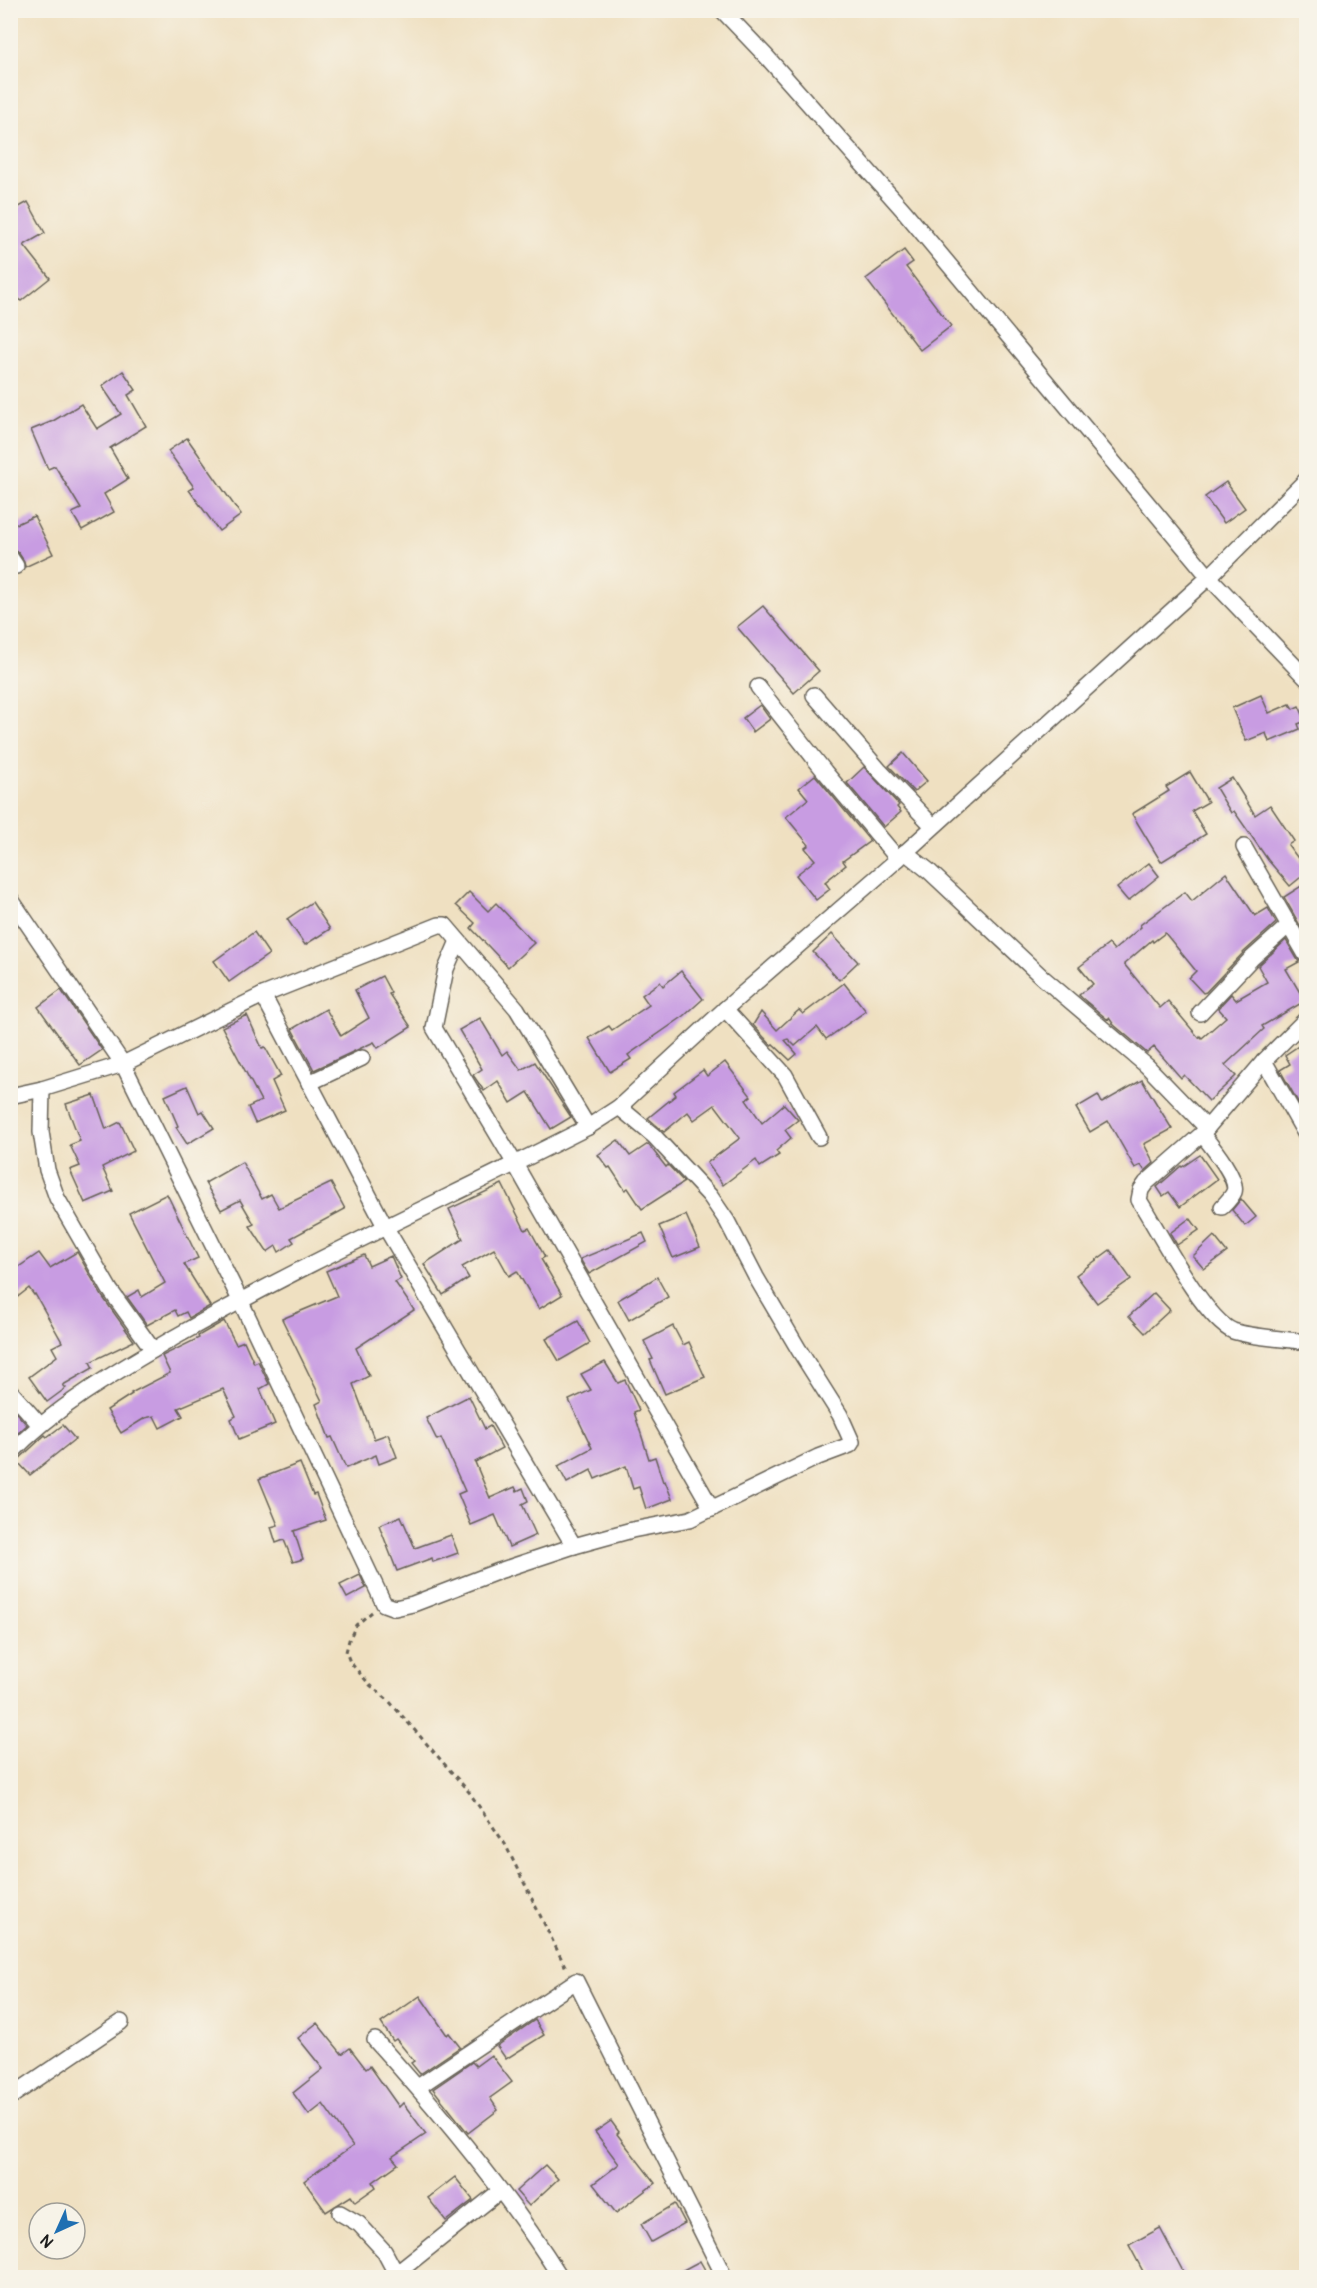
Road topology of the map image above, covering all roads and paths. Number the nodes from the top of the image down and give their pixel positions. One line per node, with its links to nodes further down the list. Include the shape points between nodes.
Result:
1 (23, 10): 3 (path)
2 (722, 10): 5 (street, via 905,212)
3 (10, 15)
4 (1306, 480): 5 (street)
5 (1209, 577): 6 (street); 9 (street)
6 (1306, 678)
7 (758, 687): 11 (street, via 825,772)
8 (814, 694): 9 (street)
9 (933, 826): 11 (street)
10 (1244, 847): 13 (street)
11 (902, 855): 17 (street); 28 (street, via 1147,1066)
12 (10, 898): 22 (street)
13 (1289, 925): 15 (street); 18 (street)
14 (458, 941): 16 (street, via 446,925 439,925); 27 (street, via 517,1009); 31 (street, via 446,969 434,1028)
15 (1306, 955)
16 (262, 995): 22 (street); 23 (street)
17 (725, 1009): 26 (street); 30 (street, via 785,1075)
18 (1200, 1013)
19 (1306, 1019): 21 (street)
20 (362, 1058): 23 (street)
21 (1264, 1061): 28 (street); 29 (street)
22 (123, 1064): 24 (street); 34 (street)
23 (309, 1083): 33 (street)
24 (42, 1089): 25 (street); 36 (street, via 41,1132 47,1170 57,1198 110,1290)
25 (10, 1096)
26 (619, 1107): 27 (street); 40 (street, via 654,1136 710,1196 852,1436 850,1445)
27 (588, 1128): 31 (street)
28 (1205, 1131): 32 (street, via 1233,1180 1234,1192); 35 (street, via 1146,1183 1139,1200 1200,1298 1225,1325 1237,1332)
29 (1306, 1136)
30 (819, 1137)
31 (515, 1164): 33 (street); 40 (street)
32 (1222, 1208)
33 (386, 1228): 34 (street); 41 (street)
34 (240, 1300): 36 (street); 42 (street)
35 (1306, 1342)
36 (153, 1350): 38 (street)
37 (10, 1391): 38 (street)
38 (40, 1425): 39 (street)
39 (10, 1454)
40 (712, 1509): 41 (street, via 690,1519)
41 (574, 1546): 42 (street, via 413,1604 395,1608)
42 (384, 1604): 43 (path, via 356,1625 346,1652 350,1662 469,1792 505,1844 561,1961)
43 (576, 1981): 46 (street); 51 (street)
44 (121, 2022): 47 (street)
45 (375, 2040): 46 (street)
46 (418, 2087): 48 (street)
47 (10, 2097)
48 (500, 2191): 49 (street, via 401,2270 392,2266 359,2224); 50 (street)
49 (340, 2213)
50 (561, 2277)
51 (725, 2277)

